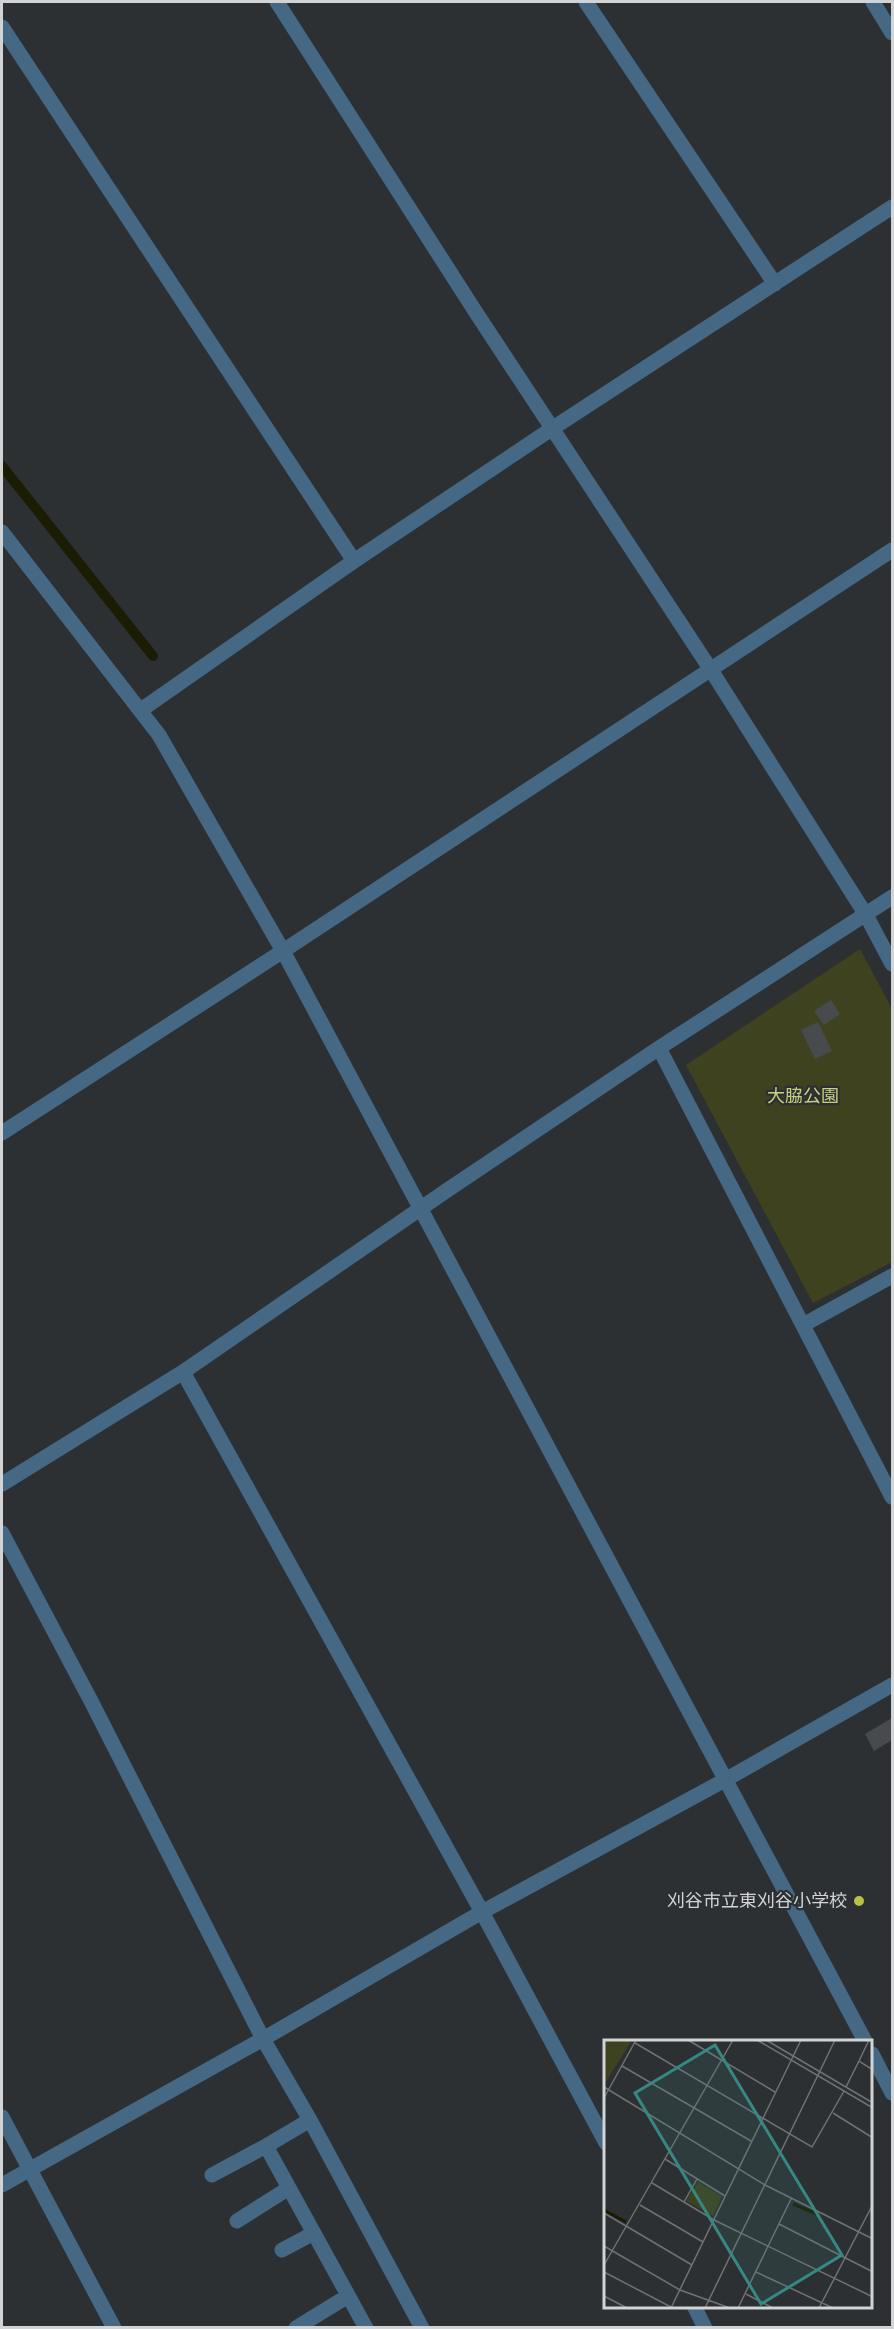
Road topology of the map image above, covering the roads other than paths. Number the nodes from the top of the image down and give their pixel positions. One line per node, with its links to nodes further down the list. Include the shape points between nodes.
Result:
1 (277, 2): 8 (street)
2 (586, 2): 7 (street)
3 (873, 2): 5 (street)
4 (2, 27): 11 (street)
5 (892, 33)
6 (892, 207): 7 (street)
7 (775, 284): 8 (street)
8 (553, 428): 11 (street); 12 (street)
9 (2, 531): 13 (street)
10 (892, 550): 12 (street)
11 (354, 561): 13 (street)
12 (711, 670): 15 (street); 16 (street)
13 (141, 711): 16 (street, via 159,735)
14 (892, 897): 15 (street)
15 (866, 915): 17 (street); 18 (street)
16 (283, 951): 19 (street); 20 (street)
17 (892, 964)
18 (660, 1048): 20 (street); 22 (street)
19 (2, 1133)
20 (420, 1210): 23 (street); 28 (street)
21 (892, 1276): 22 (street)
22 (803, 1325): 25 (street)
23 (183, 1372): 24 (street); 29 (street)
24 (2, 1484)
25 (892, 1497)
26 (2, 1533): 30 (street)
27 (892, 1685): 28 (street)
28 (725, 1780): 29 (street); 31 (street)
29 (482, 1912): 30 (street); 36 (street)
30 (263, 2039): 35 (street); 38 (street)
31 (864, 2040)
32 (873, 2056): 33 (street)
33 (892, 2093)
34 (2, 2117): 38 (street)
35 (310, 2120): 37 (street); 50 (street)
36 (604, 2139)
37 (266, 2146): 39 (street); 41 (street)
38 (30, 2169): 40 (street); 47 (street)
39 (212, 2175)
40 (2, 2185)
41 (289, 2188): 42 (street); 43 (street)
42 (237, 2220)
43 (314, 2233): 44 (street); 45 (street)
44 (282, 2250)
45 (348, 2296): 48 (street); 49 (street)
46 (695, 2308): 51 (street)
47 (114, 2328)
48 (296, 2328)
49 (366, 2328)
50 (422, 2328)
51 (705, 2328)

